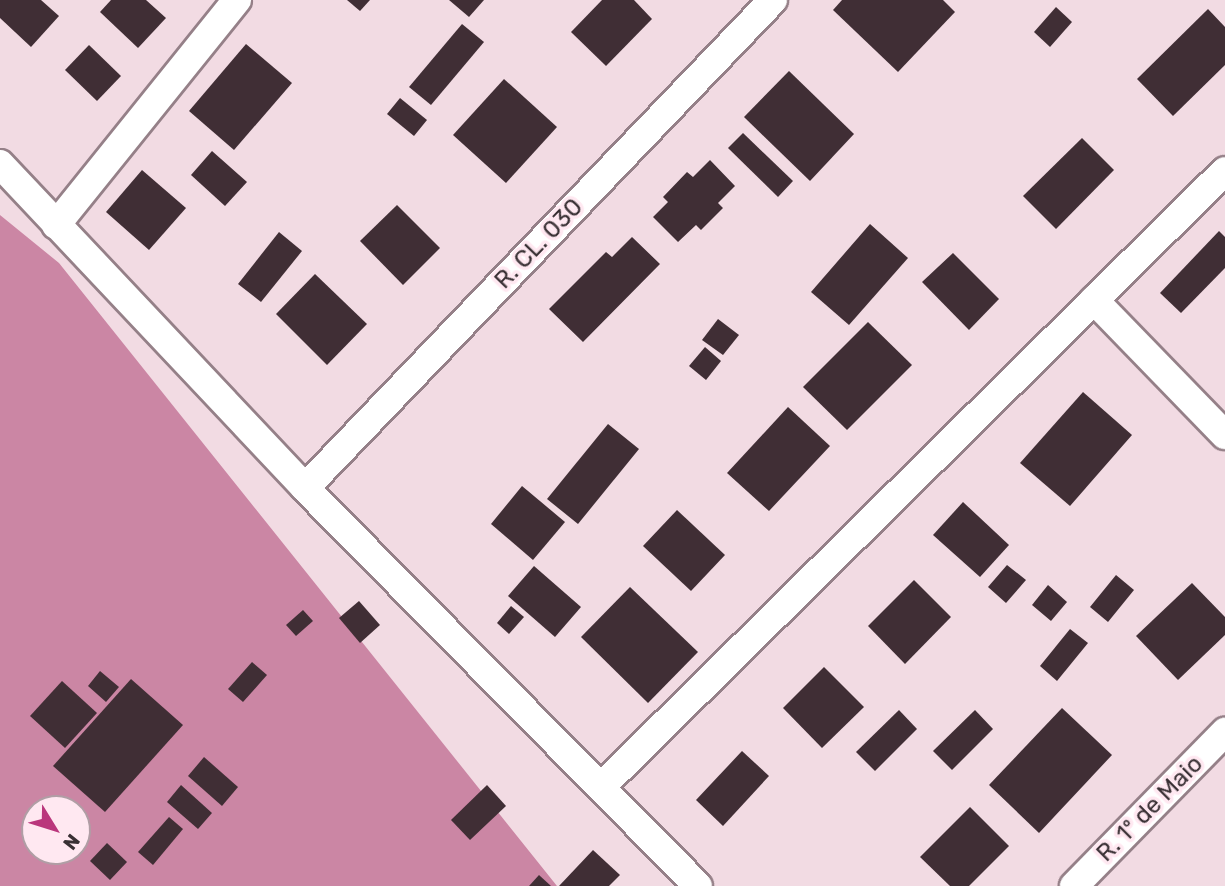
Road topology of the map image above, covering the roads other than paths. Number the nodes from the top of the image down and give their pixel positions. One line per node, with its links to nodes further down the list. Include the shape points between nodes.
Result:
1 (237, 0): 5 (street)
2 (773, 0): 8 (street, R. CL. 030)
3 (0, 164): 5 (street)
4 (1225, 171): 6 (street)
5 (56, 225): 8 (street)
6 (1094, 300): 7 (street); 10 (street)
7 (1225, 435)
8 (305, 488): 10 (street)
9 (1225, 732): 12 (street, R. 1º de Maio)
10 (602, 786): 11 (street)
11 (698, 886)
12 (1074, 886)

